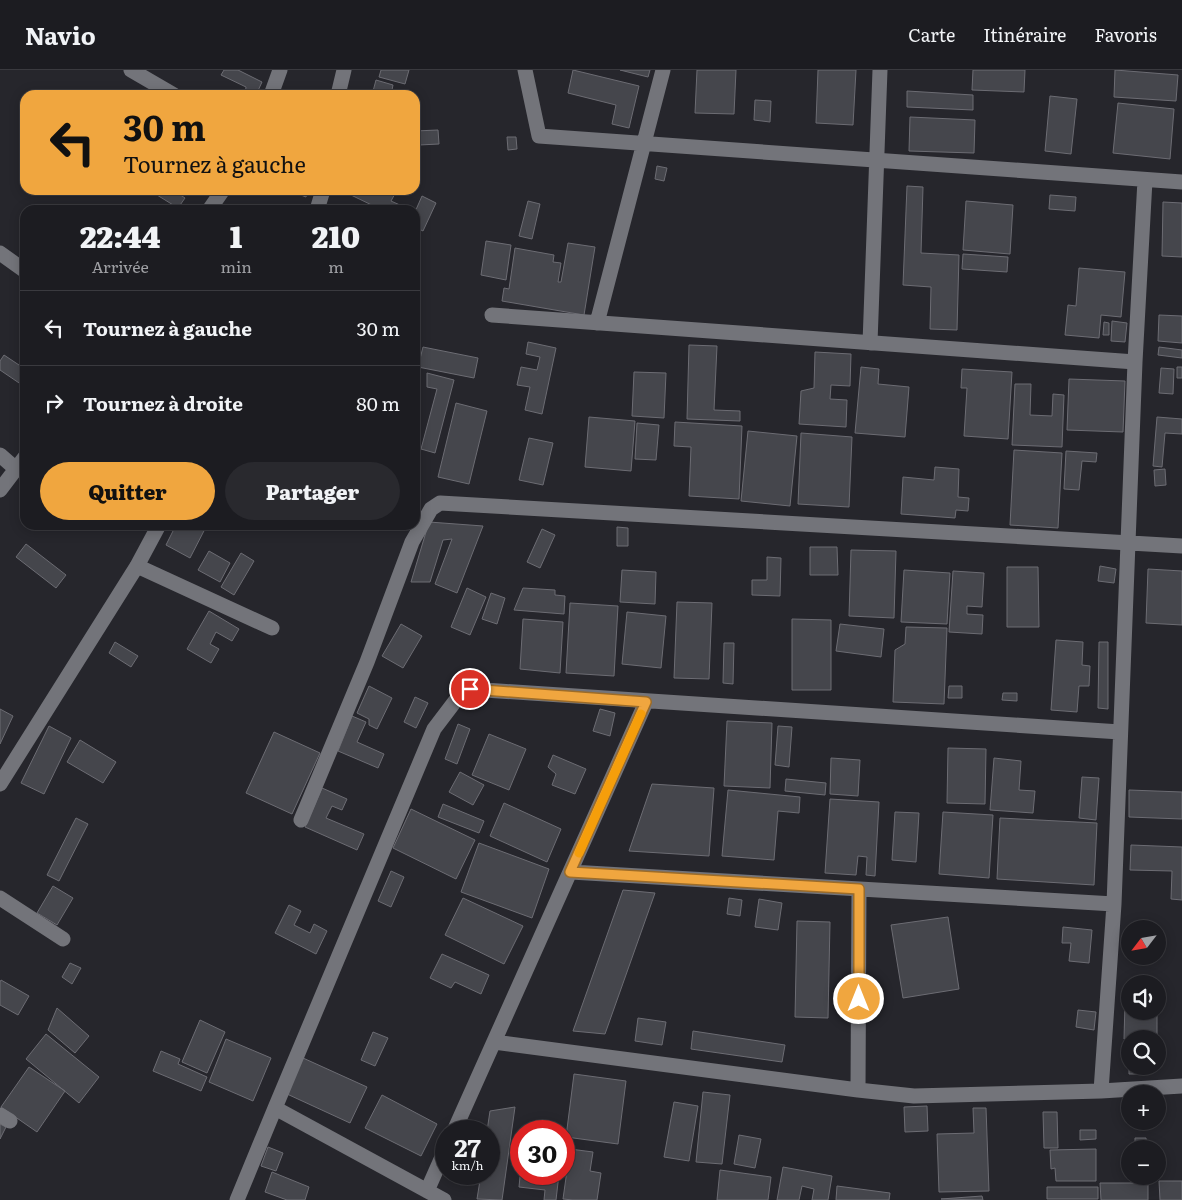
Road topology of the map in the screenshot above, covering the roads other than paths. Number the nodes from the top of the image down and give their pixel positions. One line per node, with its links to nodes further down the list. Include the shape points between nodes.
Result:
1 (131, 70): 7 (street)
2 (280, 70): 8 (street)
3 (344, 70): 9 (street)
4 (525, 70): 10 (street, via 538,136)
5 (664, 70): 10 (street)
6 (880, 70): 11 (street)
7 (165, 90)
8 (273, 90)
9 (339, 90)
10 (645, 143): 11 (street); 17 (street)
11 (877, 160): 12 (street); 18 (street)
12 (1145, 180): 13 (street); 19 (street)
13 (1182, 182)
14 (0, 253): 15 (street)
15 (20, 267)
16 (492, 315): 17 (street)
17 (597, 323): 18 (street)
18 (870, 342): 19 (street)
19 (1135, 362): 27 (street)
20 (0, 455): 22 (street)
21 (20, 464): 22 (street)
22 (16, 469): 23 (street)
23 (0, 490)
24 (420, 528): 27 (street, via 431,509 440,503)
25 (156, 530): 29 (street)
26 (419, 530): 34 (street)
27 (1128, 544): 28 (street); 32 (street)
28 (1182, 546)
29 (137, 566): 30 (street); 33 (street)
30 (272, 628)
31 (646, 702): 32 (street); 35 (street); 44 (street, via 470,689 456,700 434,729)
32 (1120, 732): 38 (street)
33 (0, 784)
34 (301, 820)
35 (570, 872): 36 (street); 40 (street)
36 (859, 889): 38 (street); 42 (street)
37 (0, 898): 39 (street)
38 (1114, 904): 43 (street)
39 (62, 939)
40 (494, 1042): 42 (street); 45 (street)
41 (1182, 1086): 43 (street)
42 (858, 1090): 43 (street, via 914,1096)
43 (1101, 1091)
44 (275, 1108): 47 (street); 48 (street)
45 (459, 1120)
46 (435, 1173): 47 (street)
47 (427, 1191): 49 (street)
48 (238, 1200)
49 (444, 1200)

